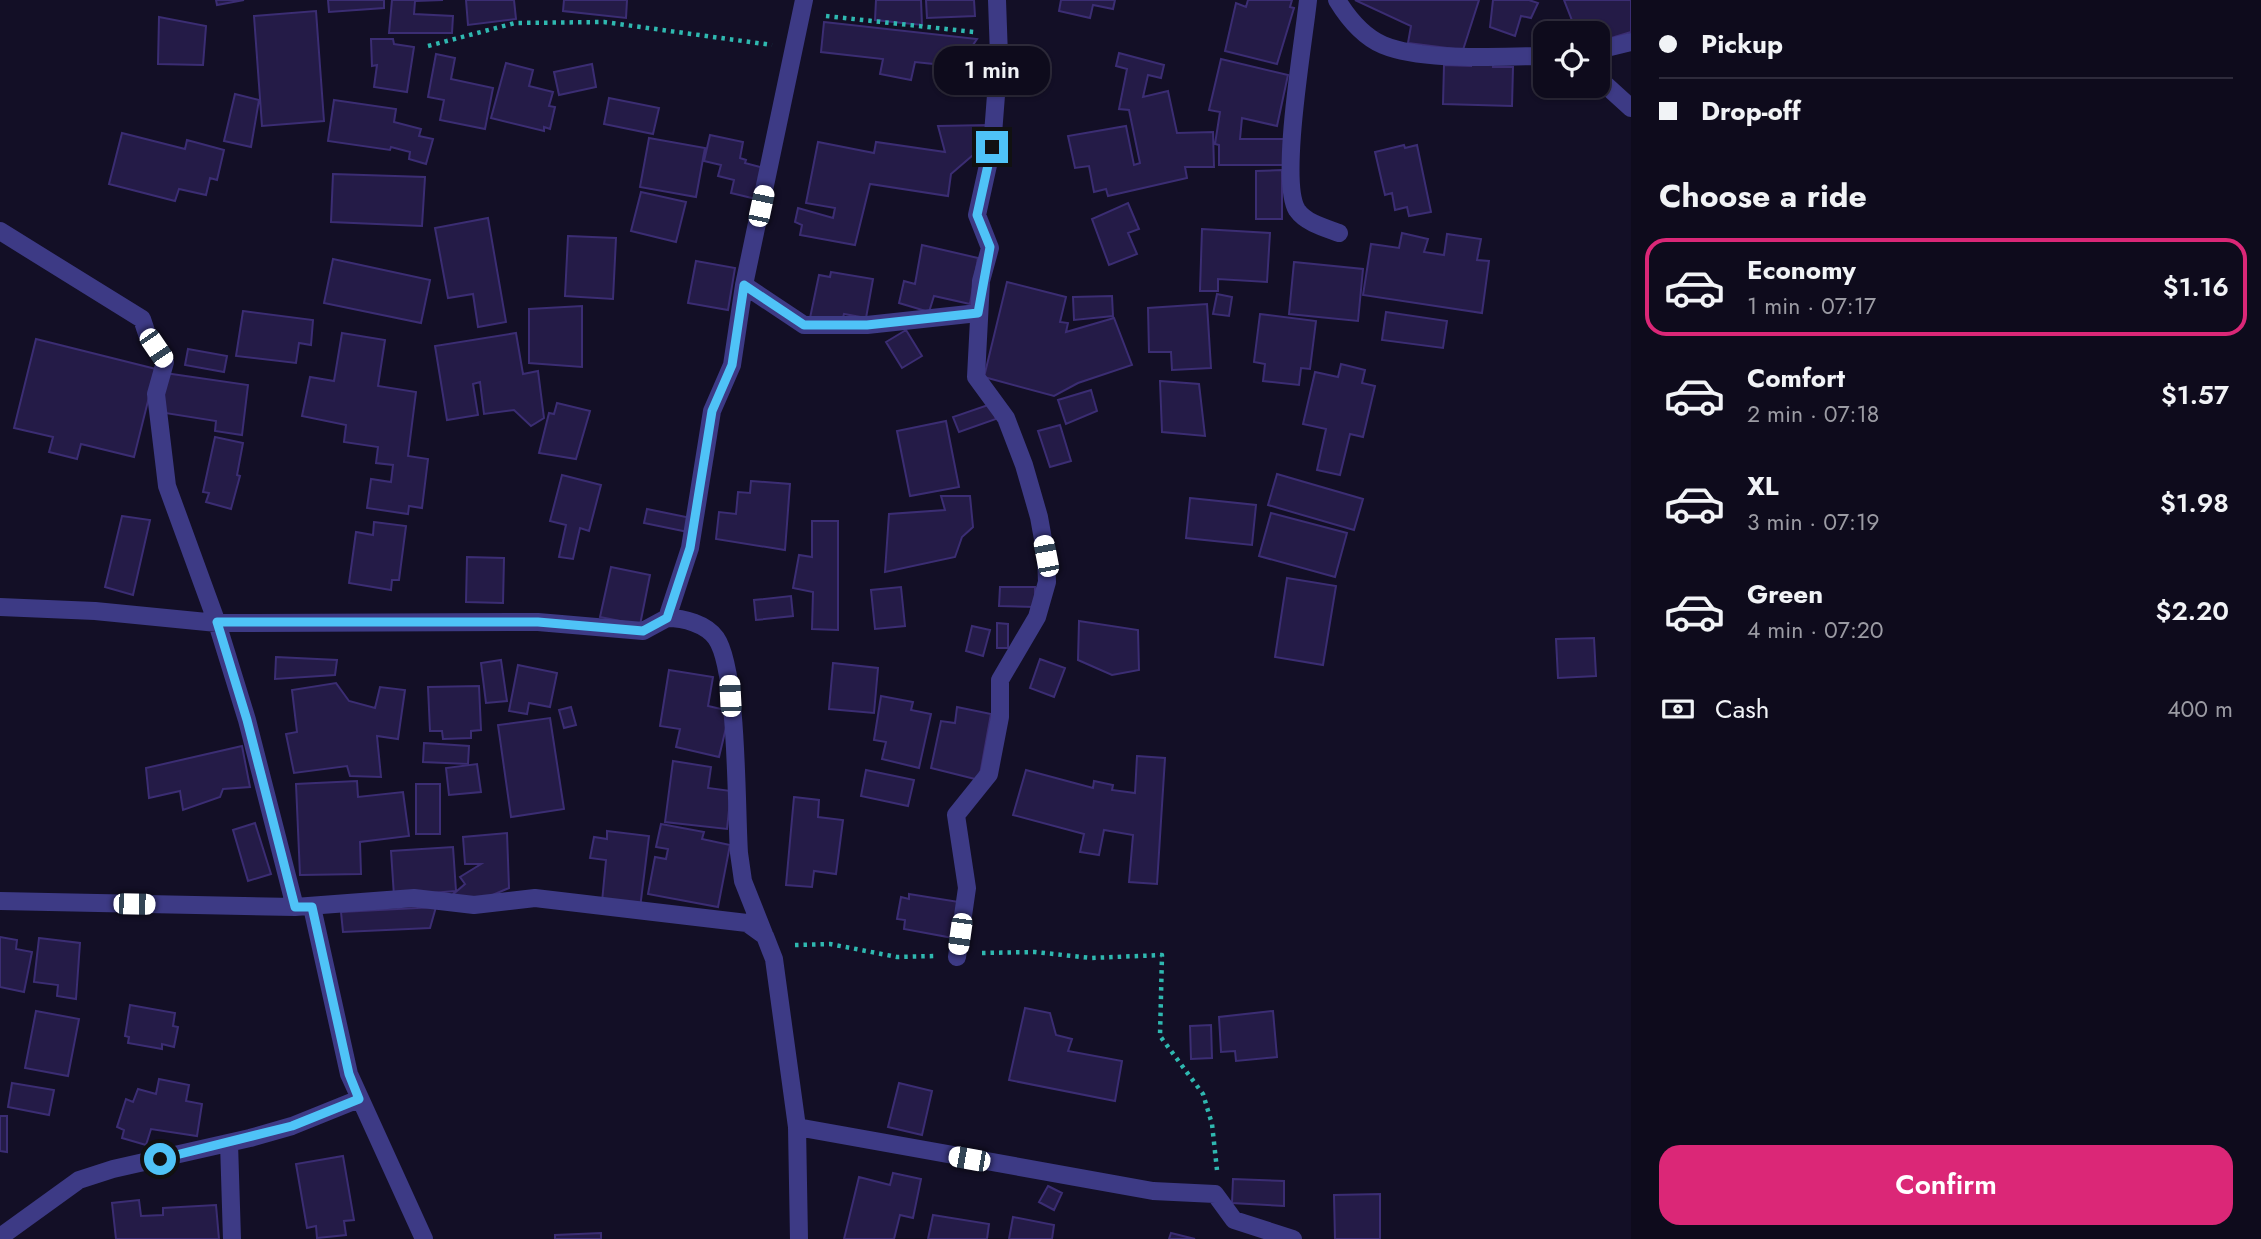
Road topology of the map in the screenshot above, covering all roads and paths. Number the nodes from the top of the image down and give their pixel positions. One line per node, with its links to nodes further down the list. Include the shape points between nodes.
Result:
1 (804, 0): 9 (street)
2 (997, 0): 11 (street)
3 (1308, 0): 15 (street, via 1290,190 1297,210 1313,223)
4 (1336, 0): 10 (street, via 1352,23 1383,45 1437,55)
5 (823, 16): 11 (path, via 996,34)
6 (1631, 42): 8 (street)
7 (428, 46): 9 (path, via 515,23 604,22)
8 (1610, 47)
9 (794, 48): 16 (street)
10 (1533, 56)
11 (999, 57): 17 (street, via 992,147 977,215 990,247)
12 (1610, 89): 13 (street)
13 (1631, 108)
14 (0, 231): 20 (street, via 142,319 165,362 156,394 167,486)
15 (1339, 233)
16 (744, 285): 17 (street, via 804,325 867,325); 19 (street, via 732,365 712,411 690,548)
17 (978, 313): 24 (street, via 976,377 1006,418 1024,465 1046,556 1047,582 1037,617 1000,680 1000,717 989,774 956,815 967,887)
18 (0, 607): 20 (street)
19 (667, 618): 20 (street, via 643,631 538,622); 23 (street, via 699,625 714,636 729,670 738,853 743,881)
20 (217, 622): 22 (street)
21 (0, 901): 22 (street)
22 (304, 907): 23 (street, via 414,898 474,905 535,898 725,918 747,923); 25 (street)
23 (767, 943): 24 (path, via 830,944 897,957); 26 (street, via 774,959)
24 (957, 957): 28 (path, via 989,952 1091,958 1161,954 1160,1036 1203,1094 1216,1151)
25 (359, 1099): 27 (street, via 292,1126); 31 (street)
26 (797, 1127): 28 (street, via 1153,1191); 32 (street)
27 (229, 1143): 29 (street, via 79,1180); 30 (street)
28 (1214, 1194): 33 (street, via 1234,1220)
29 (0, 1237)
30 (232, 1239)
31 (424, 1239)
32 (799, 1239)
33 (1293, 1239)

